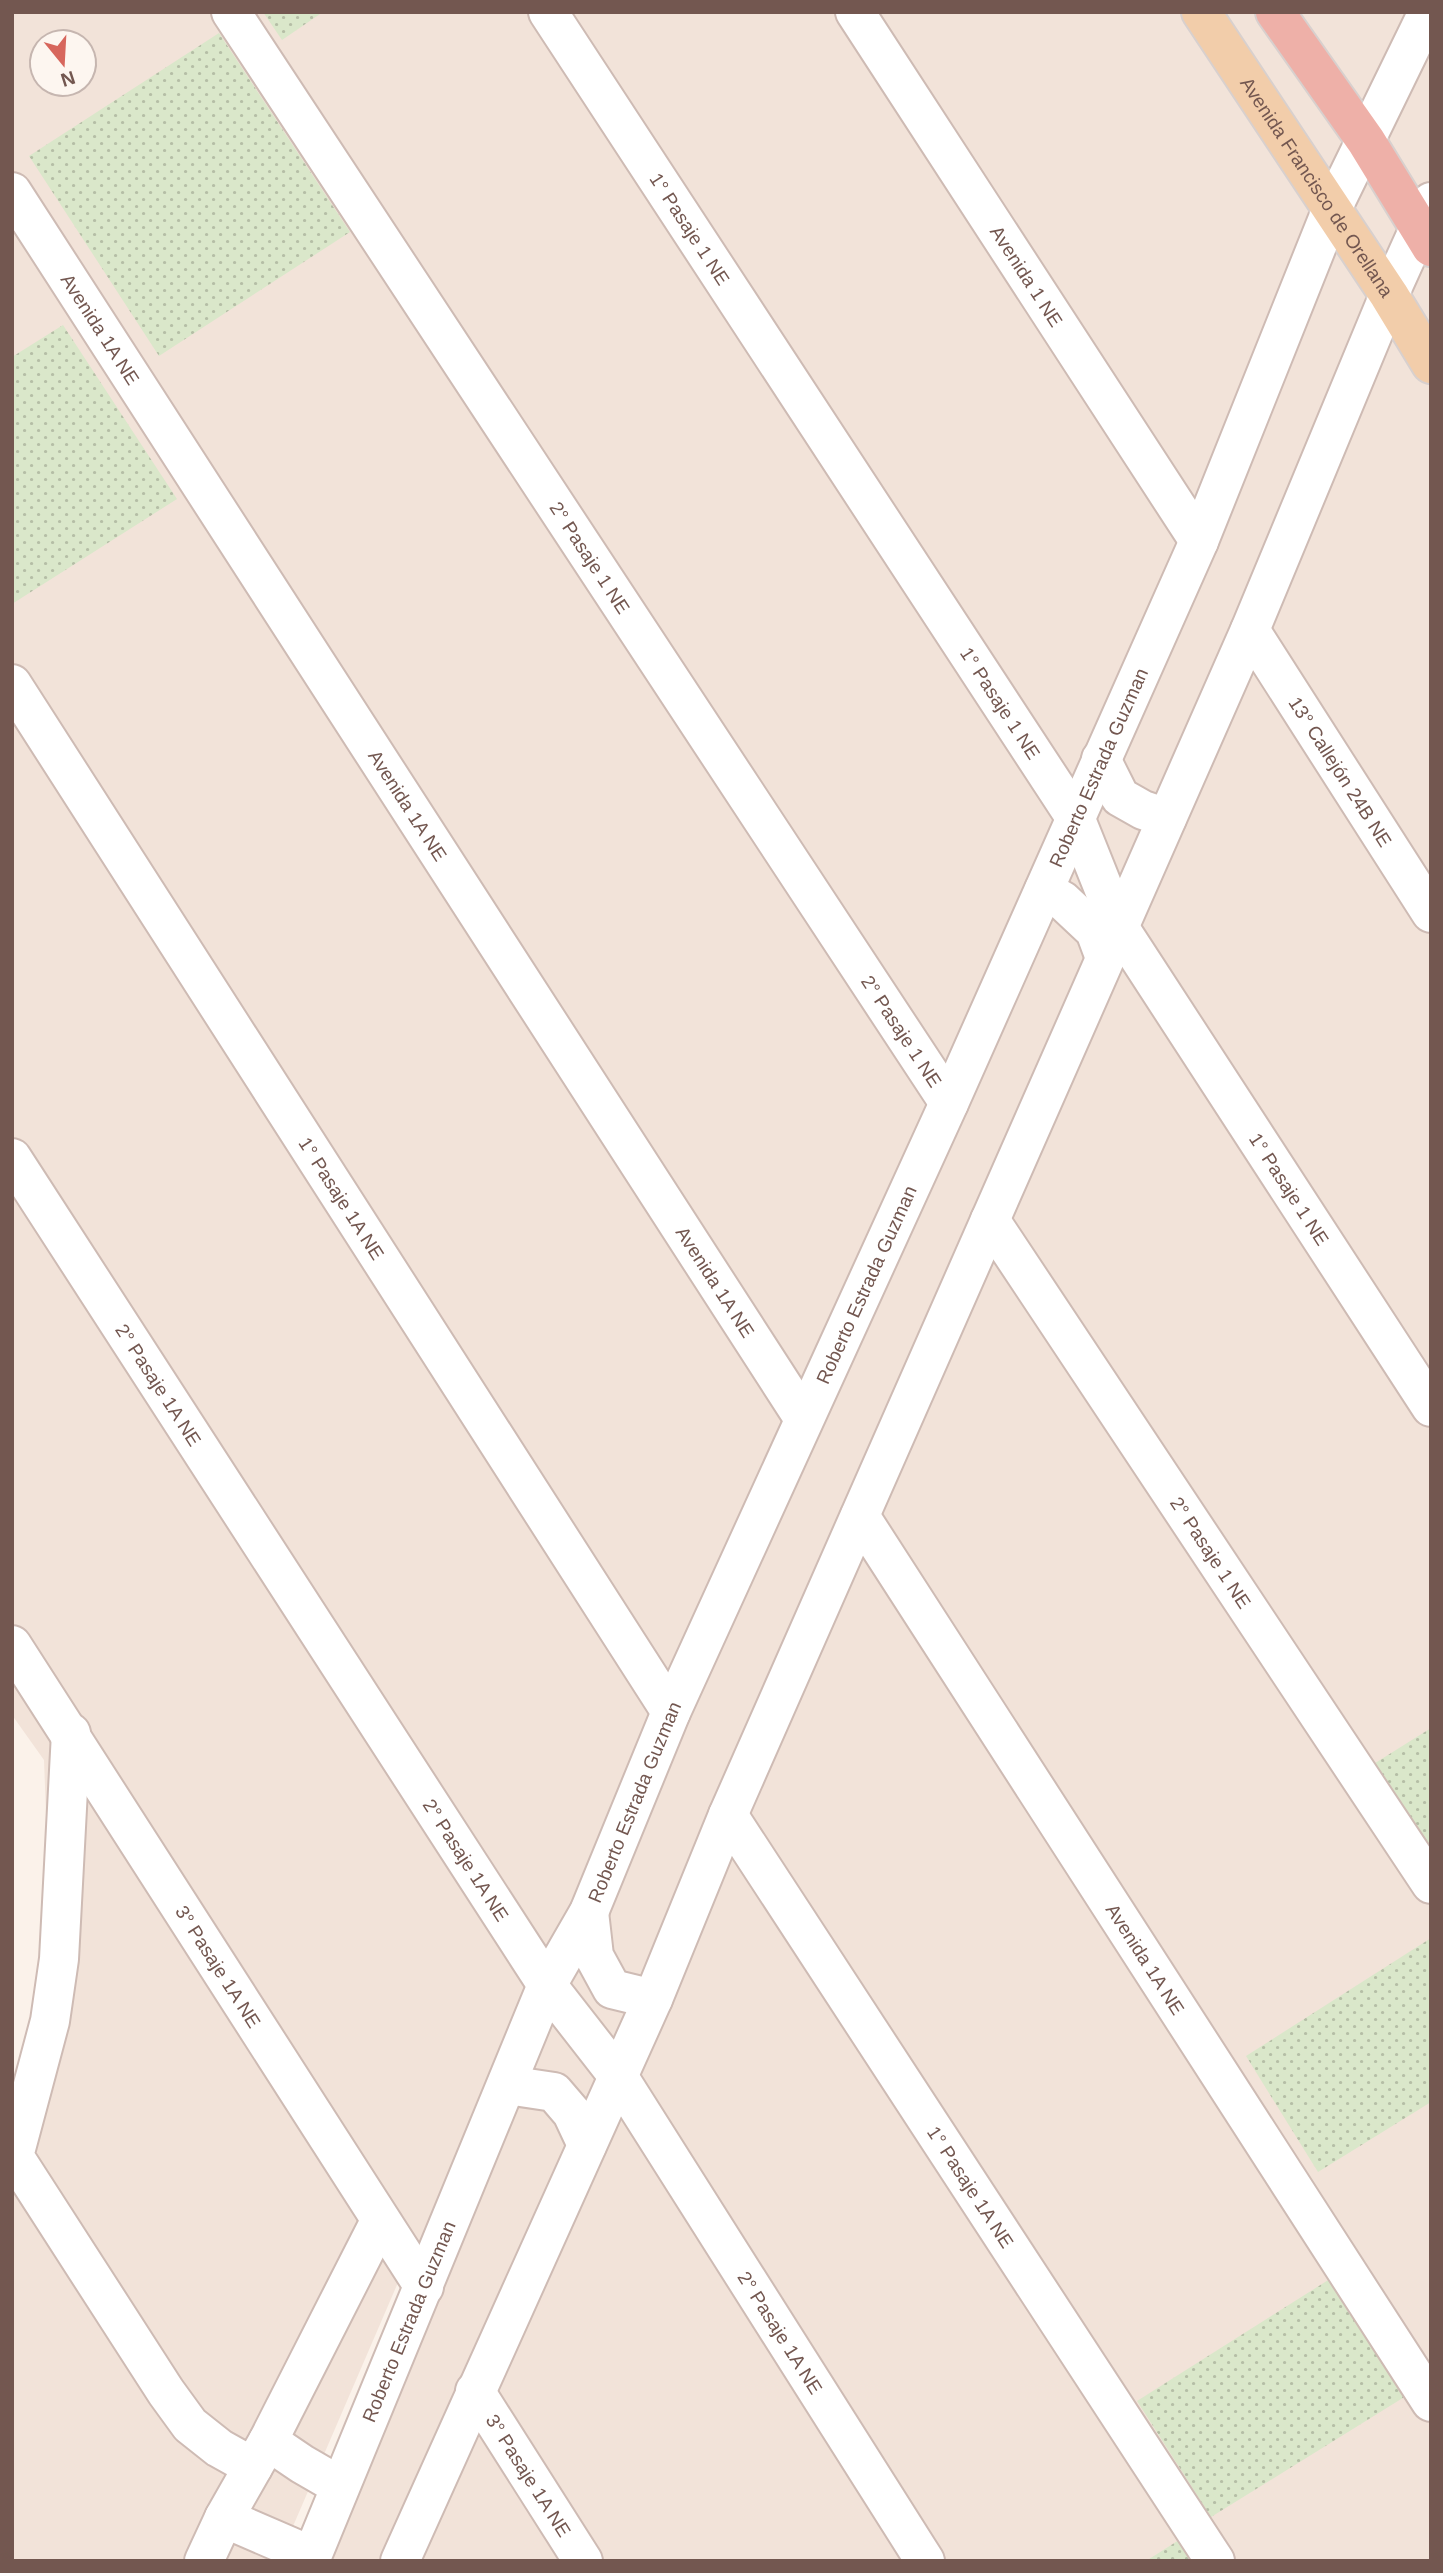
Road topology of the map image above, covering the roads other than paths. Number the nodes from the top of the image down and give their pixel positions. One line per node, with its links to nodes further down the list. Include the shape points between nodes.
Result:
1 (231, 12): 22 (street, 2° Pasaje 1 NE)
2 (548, 12): 17 (street, 1° Pasaje 1 NE)
3 (855, 12): 13 (street, Avenida 1 NE)
4 (1201, 12): 9 (main road, Avenida Francisco de Orellana)
5 (1275, 12): 7 (highway)
6 (1429, 12): 7 (street, Roberto Estrada Guzman)
7 (1366, 141): 9 (street, Roberto Estrada Guzman); 10 (highway)
8 (12, 192): 26 (street, Avenida 1A NE)
9 (1331, 211): 11 (main road, Avenida Francisco de Orellana); 13 (street, Roberto Estrada Guzman)
10 (1427, 225): 11 (street)
11 (1389, 295): 12 (main road, Avenida Francisco de Orellana); 14 (street)
12 (1431, 364)
13 (1199, 541): 16 (street, Roberto Estrada Guzman)
14 (1250, 630): 18 (street); 20 (street, 13° Callejón 24B NE)
15 (12, 684): 29 (street, 1° Pasaje 1A NE)
16 (1101, 759): 17 (street, Roberto Estrada Guzman); 18 (street, via 1120,797)
17 (1076, 817): 19 (street, Roberto Estrada Guzman); 21 (street, 1° Pasaje 1 NE)
18 (1167, 818): 21 (street)
19 (1044, 890): 21 (street); 22 (street, Roberto Estrada Guzman)
20 (1431, 913)
21 (1112, 943): 24 (street); 25 (street, 1° Pasaje 1 NE)
22 (949, 1103): 26 (street, Roberto Estrada Guzman)
23 (12, 1158): 34 (street, 2° Pasaje 1A NE)
24 (990, 1220): 27 (street); 32 (street, 2° Pasaje 1 NE)
25 (1431, 1407)
26 (804, 1419): 29 (street, Roberto Estrada Guzman)
27 (860, 1516): 31 (street); 43 (street, Avenida 1A NE)
28 (12, 1645): 30 (street, 3° Pasaje 1A NE)
29 (671, 1712): 33 (street, Roberto Estrada Guzman)
30 (71, 1733): 39 (street, via 59,1959 50,2021); 40 (street, 3° Pasaje 1A NE)
31 (728, 1815): 35 (street); 52 (street, 1° Pasaje 1A NE)
32 (1431, 1884)
33 (589, 1912): 34 (street, Roberto Estrada Guzman); 35 (street, via 594,1955 612,1989)
34 (547, 1985): 36 (street, 2° Pasaje 1A NE); 37 (street, Roberto Estrada Guzman)
35 (653, 1999): 36 (street)
36 (618, 2076): 38 (street); 51 (street, 2° Pasaje 1A NE)
37 (508, 2085): 38 (street, via 554,2092 572,2113); 41 (street, Roberto Estrada Guzman)
38 (587, 2145): 42 (street)
39 (13, 2157): 44 (street, via 190,2425 219,2448)
40 (380, 2221): 41 (street, 3° Pasaje 1A NE); 44 (street)
41 (424, 2287): 45 (street, Roberto Estrada Guzman)
42 (475, 2391): 49 (street); 50 (street, 3° Pasaje 1A NE)
43 (1431, 2402)
44 (260, 2454): 45 (street); 46 (street)
45 (340, 2486): 47 (street, Roberto Estrada Guzman)
46 (224, 2518): 47 (street); 48 (street)
47 (311, 2558)
48 (204, 2561)
49 (400, 2561)
50 (583, 2561)
51 (925, 2561)
52 (1215, 2561)

